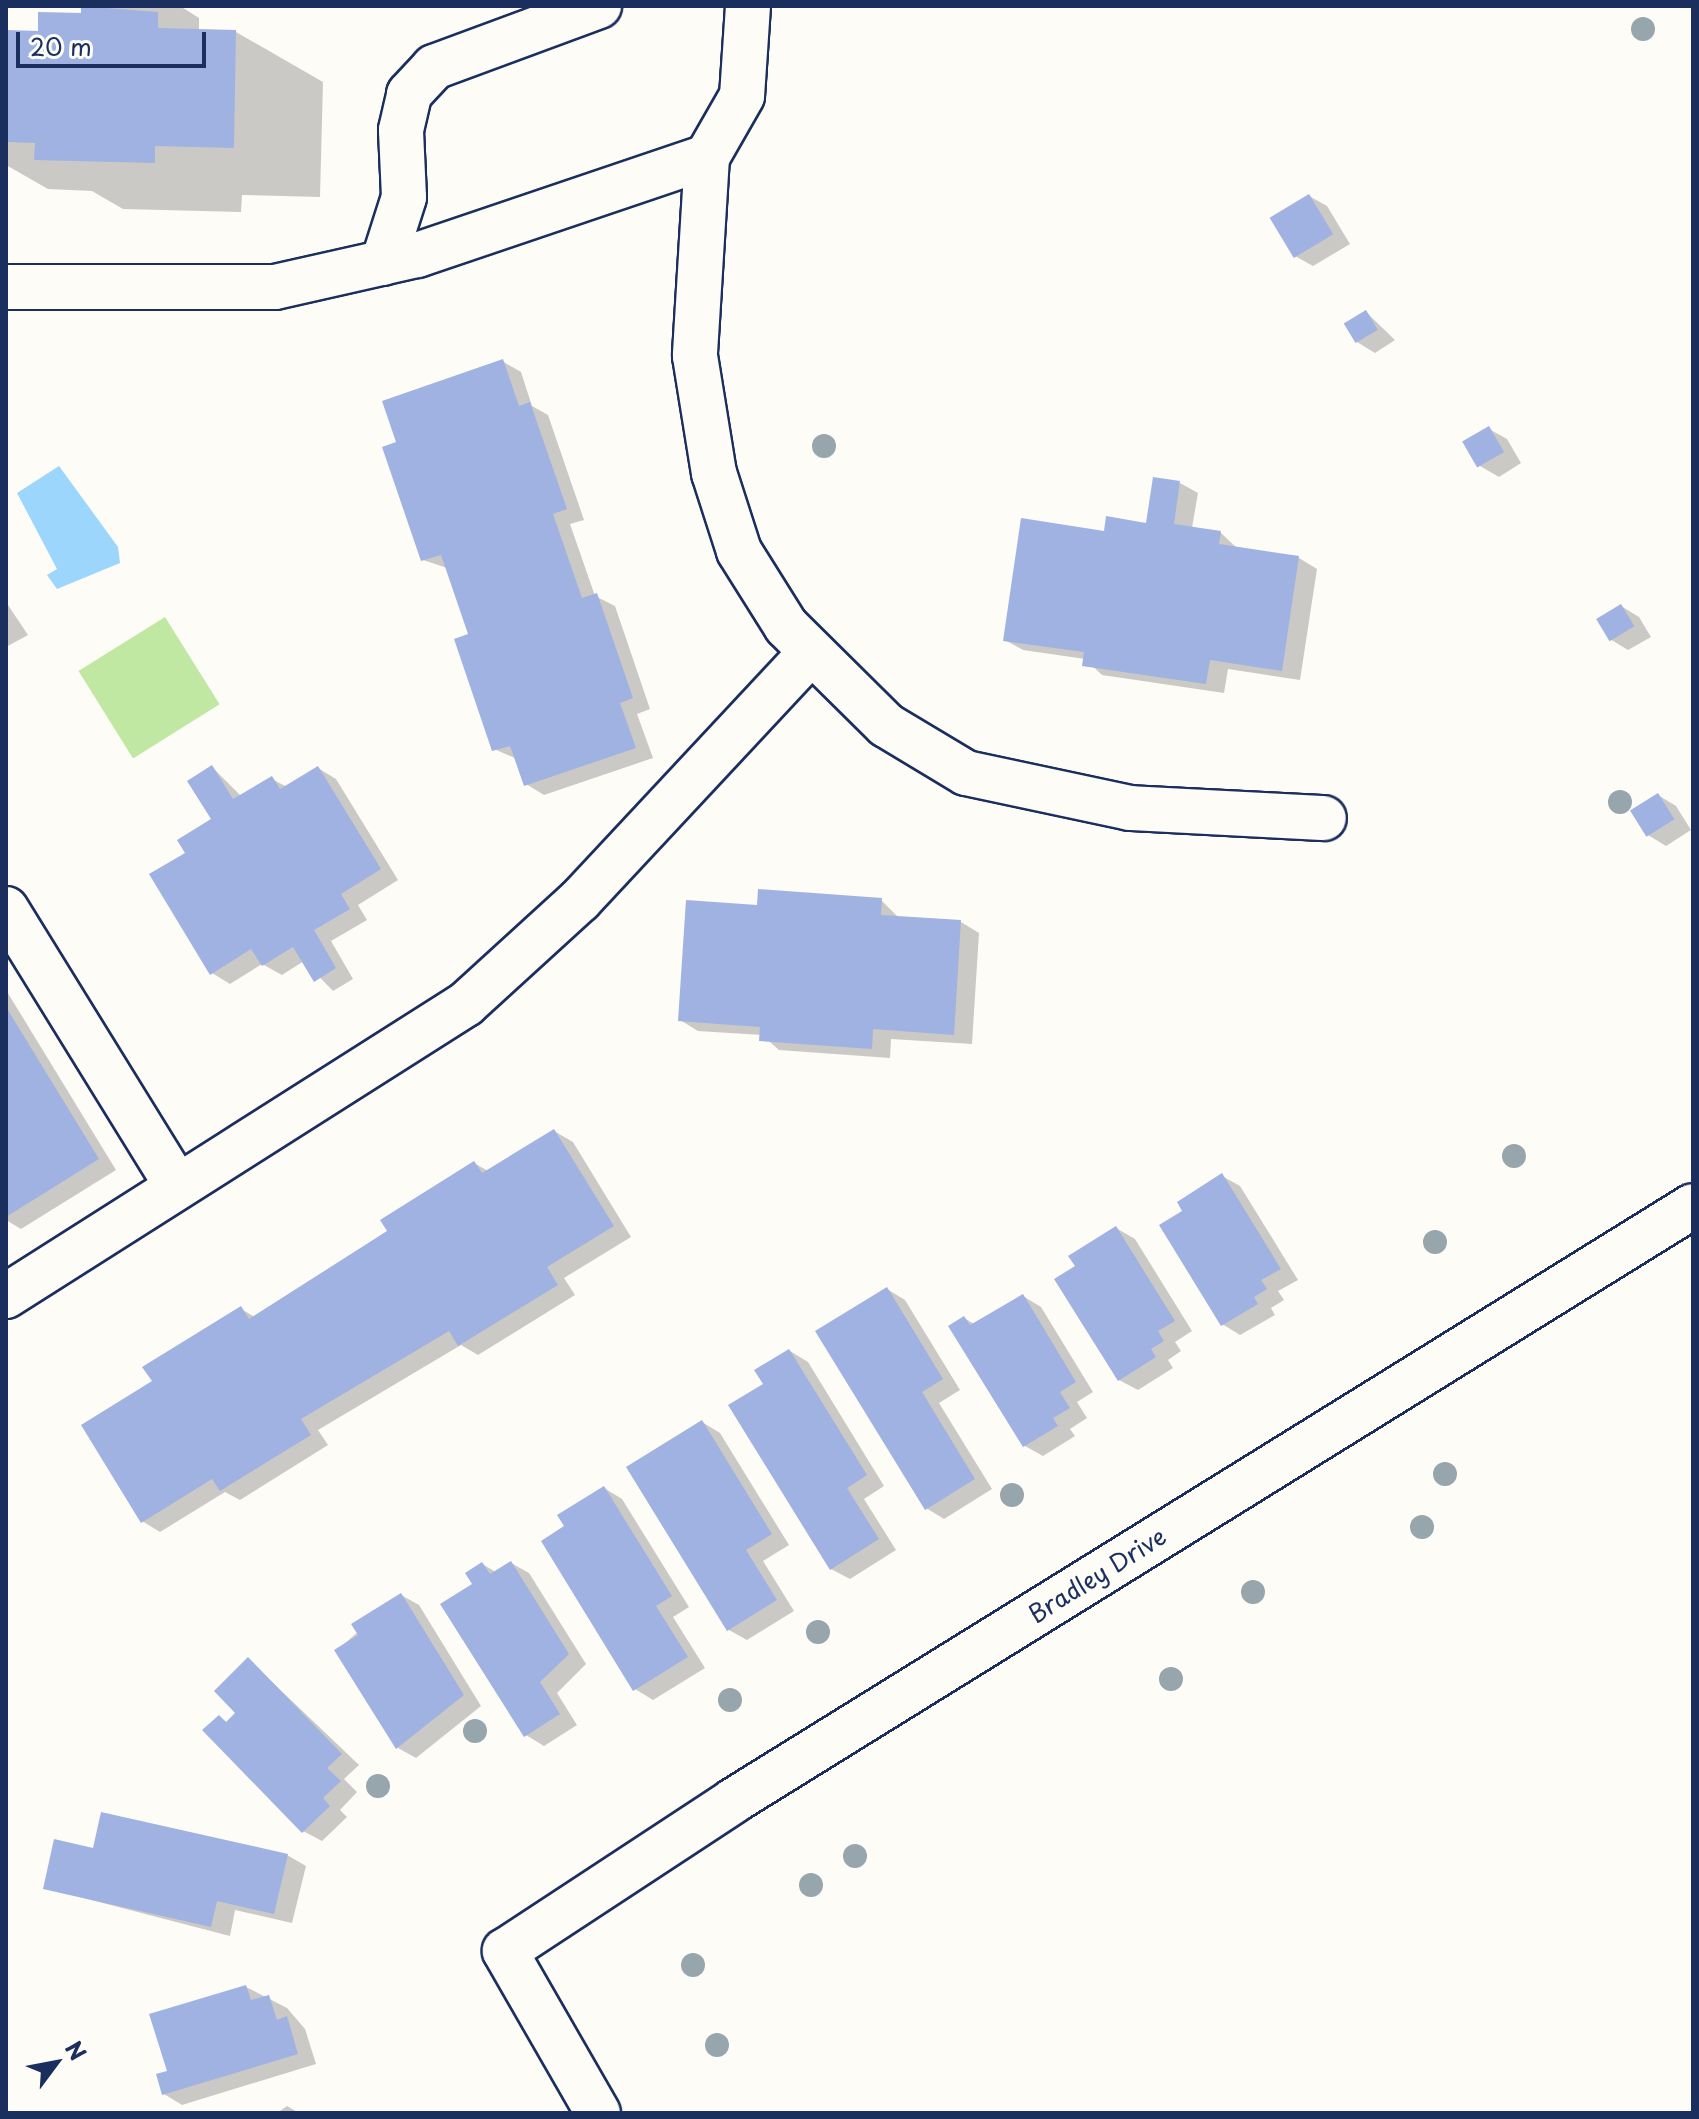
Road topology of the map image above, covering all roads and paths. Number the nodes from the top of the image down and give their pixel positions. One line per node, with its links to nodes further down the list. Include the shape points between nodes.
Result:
1 (599, 6): 4 (street, via 434,67 409,94 401,130 404,197)
2 (748, 6): 3 (street, via 742,96)
3 (707, 157): 4 (street); 6 (street, via 695,356 714,473 739,551)
4 (383, 263): 5 (street, via 275,287)
5 (6, 287)
6 (811, 652): 7 (street, via 886,725 966,773 1130,808); 9 (street, via 580,900 466,1004)
7 (1324, 818)
8 (6, 909): 9 (street)
9 (177, 1186): 11 (street)
10 (1693, 1206): 12 (street, Bradley Drive, via 745,1793 505,1951)
11 (6, 1296)
12 (598, 2113)

